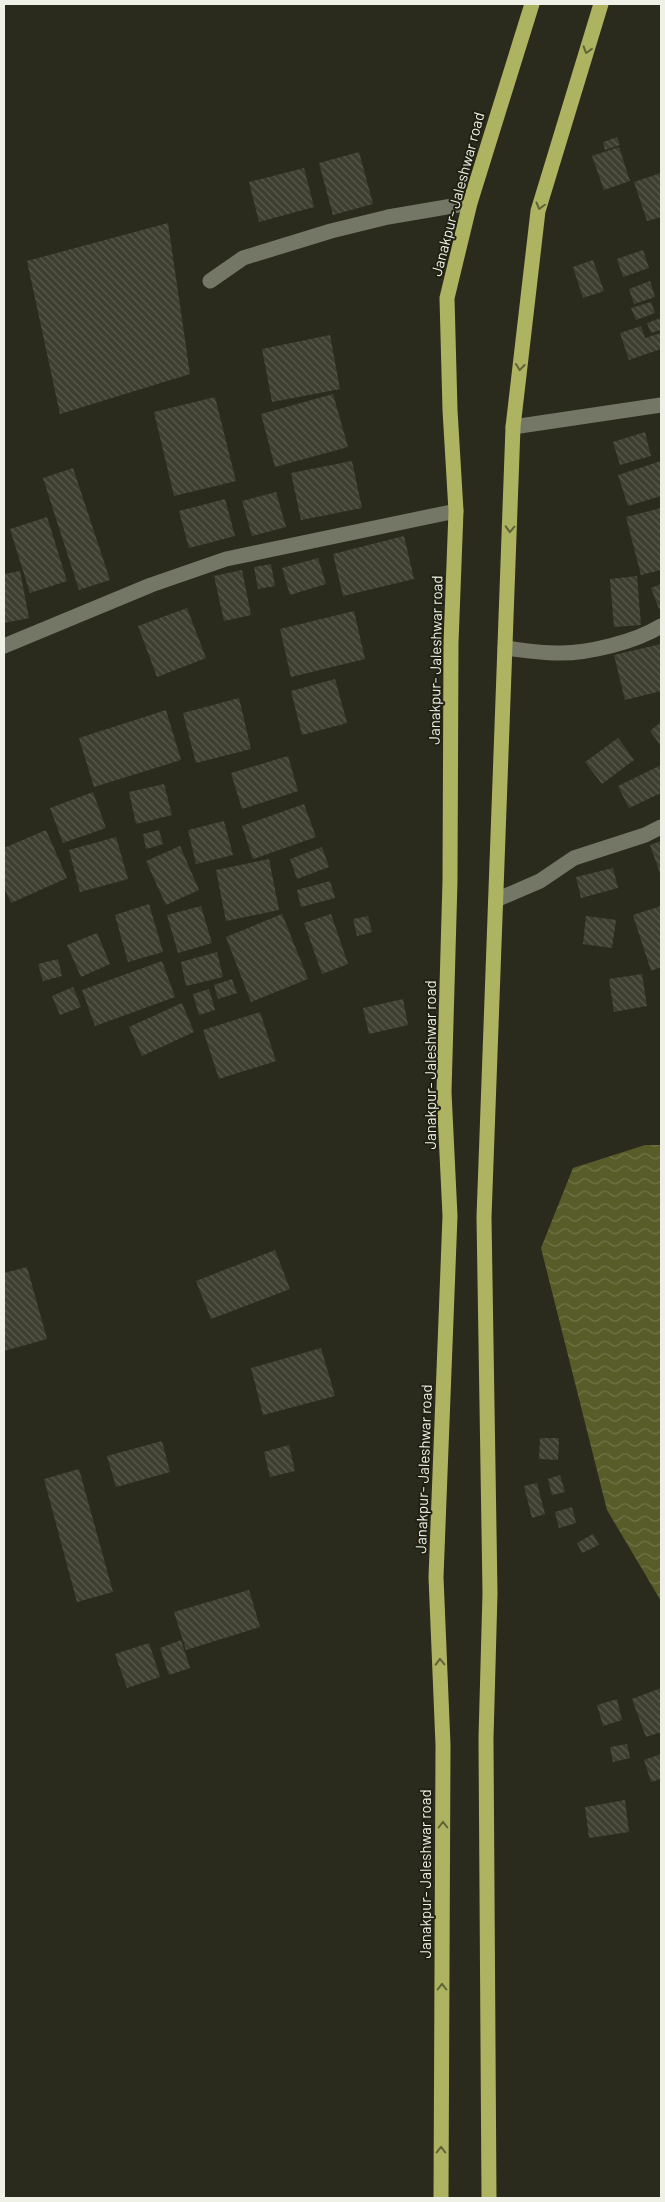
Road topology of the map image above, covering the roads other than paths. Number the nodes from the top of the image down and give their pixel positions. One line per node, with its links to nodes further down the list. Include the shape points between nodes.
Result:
1 (532, 4): 3 (highway, Janakpur- Jaleshwar road)
2 (601, 4): 6 (highway, one-way to 6, via 538,211)
3 (470, 203): 4 (street, via 331,231 243,258); 7 (highway, Janakpur- Jaleshwar road, via 447,298)
4 (210, 281)
5 (661, 405): 6 (street)
6 (513, 427): 10 (highway, one-way to 10)
7 (456, 511): 9 (street, via 226,559 151,585); 13 (highway, Janakpur- Jaleshwar road, one-way to 7, via 443,1745 436,1577 450,1216 444,1092)
8 (661, 626): 10 (street, via 609,647 558,653)
9 (4, 646)
10 (505, 648): 12 (highway)
11 (661, 827): 12 (street, via 574,858 540,881)
12 (496, 900): 14 (highway, via 484,1217 490,1593 486,1738)
13 (441, 2198)
14 (489, 2198)

